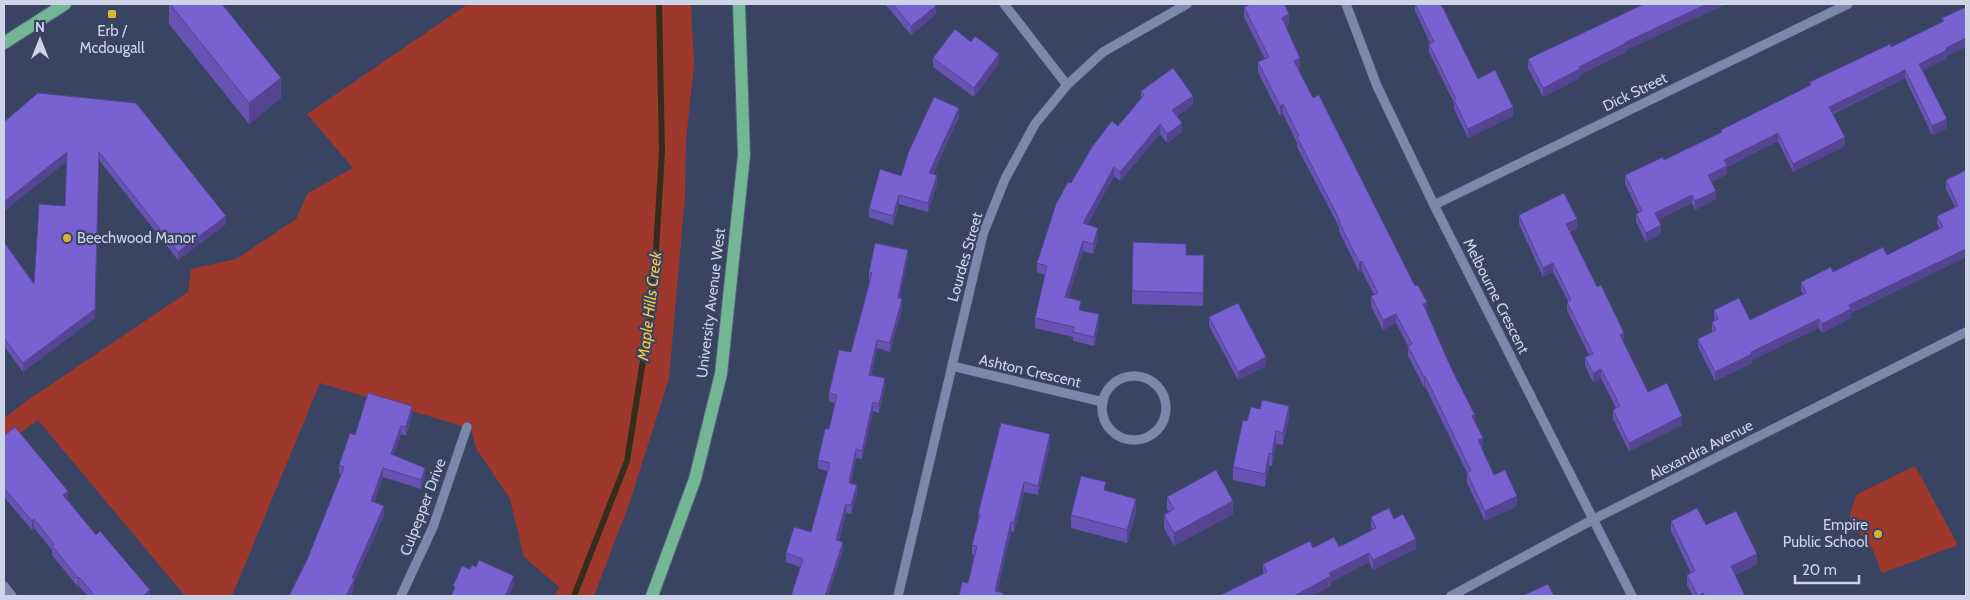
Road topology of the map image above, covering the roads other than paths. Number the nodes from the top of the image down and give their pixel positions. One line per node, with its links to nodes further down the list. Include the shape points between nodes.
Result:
1 (65, 4): 7 (main road)
2 (739, 4): 18 (main road, University Avenue West, via 744,155 721,374 695,480)
3 (1004, 4): 8 (street)
4 (1187, 4): 8 (street, Lourdes Street, via 1103,52)
5 (1346, 4): 9 (street, Melbourne Crescent, via 1377,86)
6 (1848, 4): 9 (street, Dick Street)
7 (4, 43)
8 (1067, 84): 11 (street, Lourdes Street, via 1035,124 1005,179 983,234)
9 (1434, 205): 14 (street, Melbourne Crescent)
10 (1966, 332): 14 (street, Alexandra Avenue)
11 (952, 366): 12 (street, Ashton Crescent); 19 (street, Lourdes Street)
12 (1103, 402): 12 (street, via 1102,412 1108,426 1126,439 1146,438 1156,432 1166,413 1161,390 1143,377 1124,378 1112,385)
13 (468, 427): 17 (street, Culpepper Drive, via 433,527)
14 (1594, 519): 20 (street, Alexandra Avenue); 21 (street, Melbourne Crescent)
15 (4, 586): 16 (street)
16 (12, 596)
17 (401, 596)
18 (652, 596)
19 (898, 596)
20 (1451, 596)
21 (1632, 596)

